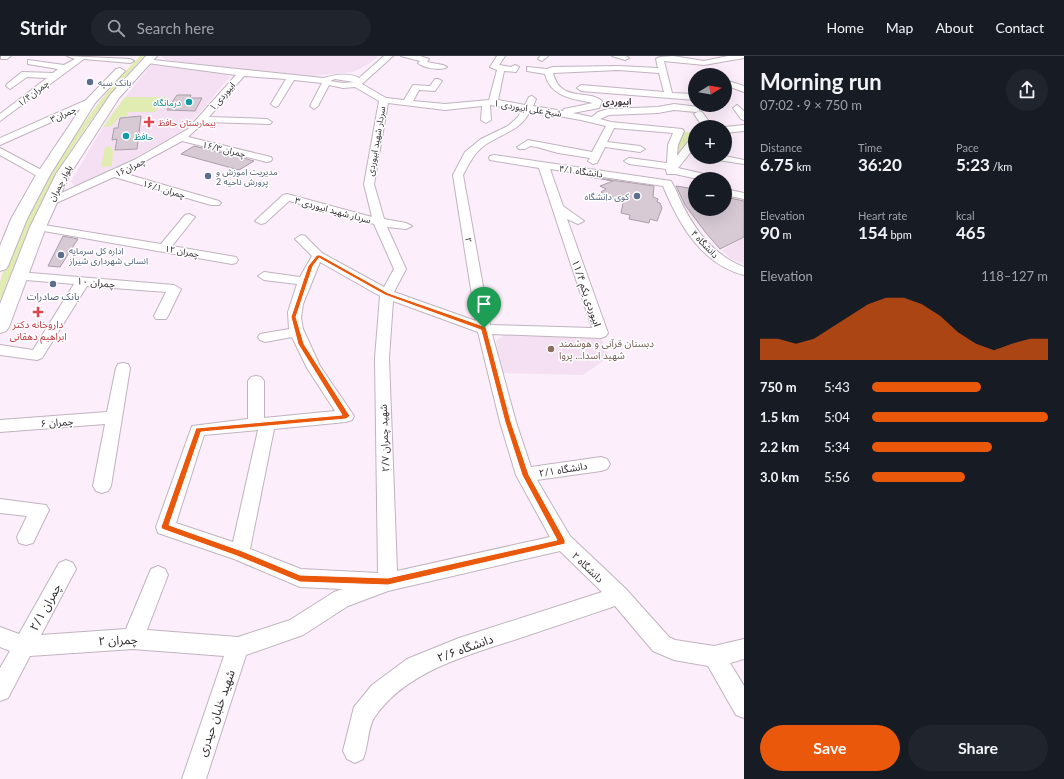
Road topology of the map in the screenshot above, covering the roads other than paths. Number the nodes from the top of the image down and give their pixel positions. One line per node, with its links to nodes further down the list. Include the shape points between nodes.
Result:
1 (70, 56): 7 (street)
2 (389, 56): 16 (street)
3 (405, 56): 12 (street, via 425,59 423,64)
4 (501, 56): 17 (street, via 494,67)
5 (616, 56): 22 (street, via 628,59)
6 (744, 56): 8 (street, via 702,63)
7 (85, 57): 9 (street); 13 (street, چمران۱/۴)
8 (686, 57): 19 (street, via 670,56 660,59)
9 (141, 58): 21 (street); 40 (main road, بلوار چمران); 84 (main road, بلوار چمران, via 63,174)
10 (31, 62): 13 (street)
11 (744, 62): 14 (street)
12 (443, 67)
13 (65, 68): 23 (street, چمران۱/۴)
14 (719, 68)
15 (530, 69): 20 (street)
16 (371, 70): 24 (street); 29 (street)
17 (500, 71): 18 (street); 42 (street, via 500,86)
18 (514, 71)
19 (664, 71): 22 (street); 36 (street)
20 (549, 72): 26 (street, via 561,68); 34 (street)
21 (242, 73): 25 (street); 50 (street, ۱ ابیوردی)
22 (630, 75): 26 (street); 37 (street)
23 (55, 76): 31 (street, via 25,74); 49 (street, چمران۱/۴)
24 (342, 76): 28 (street); 29 (street, شیخ علی ابیوردی ۱, via 356,78)
25 (291, 78): 28 (street); 44 (street)
26 (599, 79): 34 (street); 37 (street)
27 (438, 80): 41 (street, via 432,89 416,88)
28 (324, 81): 29 (street, via 343,85); 45 (street)
29 (358, 84): 39 (street, شیخ علی ابیوردی ۱)
30 (732, 84): 33 (street)
31 (10, 86)
32 (383, 86): 39 (street)
33 (744, 88)
34 (551, 89): 47 (street, via 598,101 596,106 572,109)
35 (688, 91): 36 (street)
36 (668, 92): 37 (street); 38 (street)
37 (631, 93)
38 (688, 96)
39 (379, 97): 41 (street, شیخ علی ابیوردی ۱); 89 (street, سردار شهید ابیوردی, via 369,184)
40 (91, 101): 61 (street, چمران۳); 76 (main road, بلوار چمران)
41 (407, 102): 42 (street, شیخ علی ابیوردی ۱, via 445,107)
42 (489, 103): 43 (street, شیخ علی ابیوردی ۱); 51 (street)
43 (530, 103): 47 (street, شیخ علی ابیوردی ۱, via 552,107); 58 (street, via 522,118)
44 (275, 104)
45 (314, 106)
46 (737, 108): 48 (street)
47 (562, 114): 52 (street, شیخ علی ابیوردی ۱)
48 (744, 117)
49 (0, 118)
50 (202, 119): 54 (street); 60 (street, چمران۱۶)
51 (486, 120)
52 (594, 120): 53 (street, via 608,112 674,108 697,112); 55 (street, شیخ علی ابیوردی ۱)
53 (703, 120)
54 (267, 122)
55 (610, 125): 62 (street); 73 (street, شیخ علی ابیوردی ۱, via 633,131 679,131 674,145)
56 (744, 128): 57 (street)
57 (732, 129)
58 (506, 130): 59 (street, via 534,139); 105 (street, ۲, via 484,141 468,154 458,175)
59 (541, 137)
60 (181, 138): 68 (street, ۱۶/۳ چمران); 75 (street, چمران۱۶, via 153,156)
61 (0, 142)
62 (602, 144): 63 (street, via 594,159 538,144 528,143); 64 (street)
63 (522, 147)
64 (640, 148)
65 (0, 151): 76 (street)
66 (688, 155): 73 (street)
67 (494, 158): 72 (street, ۴/۱ دانشگاه)
68 (267, 159)
69 (732, 160): 71 (street)
70 (629, 161): 73 (street)
71 (741, 162)
72 (543, 165): 77 (street, ۴/۱ دانشگاه); 83 (street, ۱۱/۴ ابیوردی یکم)
73 (672, 169): 74 (street); 77 (street)
74 (688, 173)
75 (114, 174): 80 (street, ۱۶/۱ چمران); 84 (street, چمران۱۶)
76 (43, 175): 96 (main road, بلوار چمران, via 19,219)
77 (667, 183): 97 (street, ۴ دانشگاه, via 694,236 722,262)
78 (732, 193): 79 (street)
79 (744, 196)
80 (215, 203)
81 (76, 204): 84 (street)
82 (310, 205): 85 (street); 87 (street, ۳ سردار شهید ابیوردی, via 287,197); 89 (street, ۳ سردار شهید ابیوردی)
83 (557, 207): 88 (street); 105 (street, ۱۱/۴ ابیوردی یکم, via 601,333)
84 (47, 208): 90 (main road, بلوار چمران)
85 (297, 214)
86 (189, 217): 93 (street)
87 (261, 221)
88 (578, 221)
89 (379, 222): 91 (street); 102 (street, سردار شهید ابیوردی, via 400,269)
90 (38, 226): 93 (street, ۱۲ چمران); 98 (main road, بلوار چمران)
91 (406, 226)
92 (301, 239): 94 (street)
93 (164, 248): 95 (street, ۱۲ چمران)
94 (318, 256): 101 (street, via 310,266); 102 (street)
95 (232, 260)
96 (2, 261)
97 (744, 272)
98 (19, 276): 100 (street, ۱۰ چمران); 104 (main road, بلوار چمران)
99 (264, 276): 101 (street)
100 (83, 281): 103 (street, ۱۰ چمران, via 174,289); 108 (street, via 37,355)
101 (305, 281): 106 (street, via 294,317)
102 (387, 294): 105 (street); 123 (street, ۲/۷ شهید چمران, via 382,358)
103 (161, 316)
104 (0, 327)
105 (484, 328): 115 (street, ۲ دانشگاه, via 508,422)
106 (298, 332): 107 (street); 112 (street, via 301,344 346,416)
107 (265, 337)
108 (0, 350)
109 (123, 368): 111 (street)
110 (256, 381): 112 (street)
111 (114, 417): 113 (street, ۶ چمران); 116 (street)
112 (261, 425): 120 (street, via 255,484); 120 (street, via 198,430 165,527)
113 (0, 426)
114 (601, 464): 115 (street, ۲/۱ دانشگاه)
115 (525, 475): 119 (street, ۲ دانشگاه)
116 (102, 486)
117 (0, 506): 118 (street, via 40,510)
118 (26, 536)
119 (562, 542): 123 (street); 124 (street, ۲ دانشگاه)
120 (240, 553): 123 (street, via 300,578)
121 (66, 569): 127 (street, ۲/۱ چمران)
122 (158, 575): 126 (street)
123 (388, 582): 128 (street, via 341,599 296,628)
124 (619, 596): 130 (street, ۲ دانشگاه, via 661,644 674,650); 133 (street, ۲/۶ دانشگاه, via 459,648 415,667 380,693 362,715)
125 (0, 637): 127 (street, ۲ چمران)
126 (133, 639): 127 (street, ۲ چمران); 128 (street, ۲ چمران)
127 (23, 646): 131 (street, ۲/۱ چمران)
128 (238, 647): 134 (street, شهید خلبان حیدری)
129 (744, 649): 130 (street, ۲ دانشگاه)
130 (714, 657): 132 (street)
131 (0, 690)
132 (744, 707)
133 (355, 751)
134 (194, 779)

